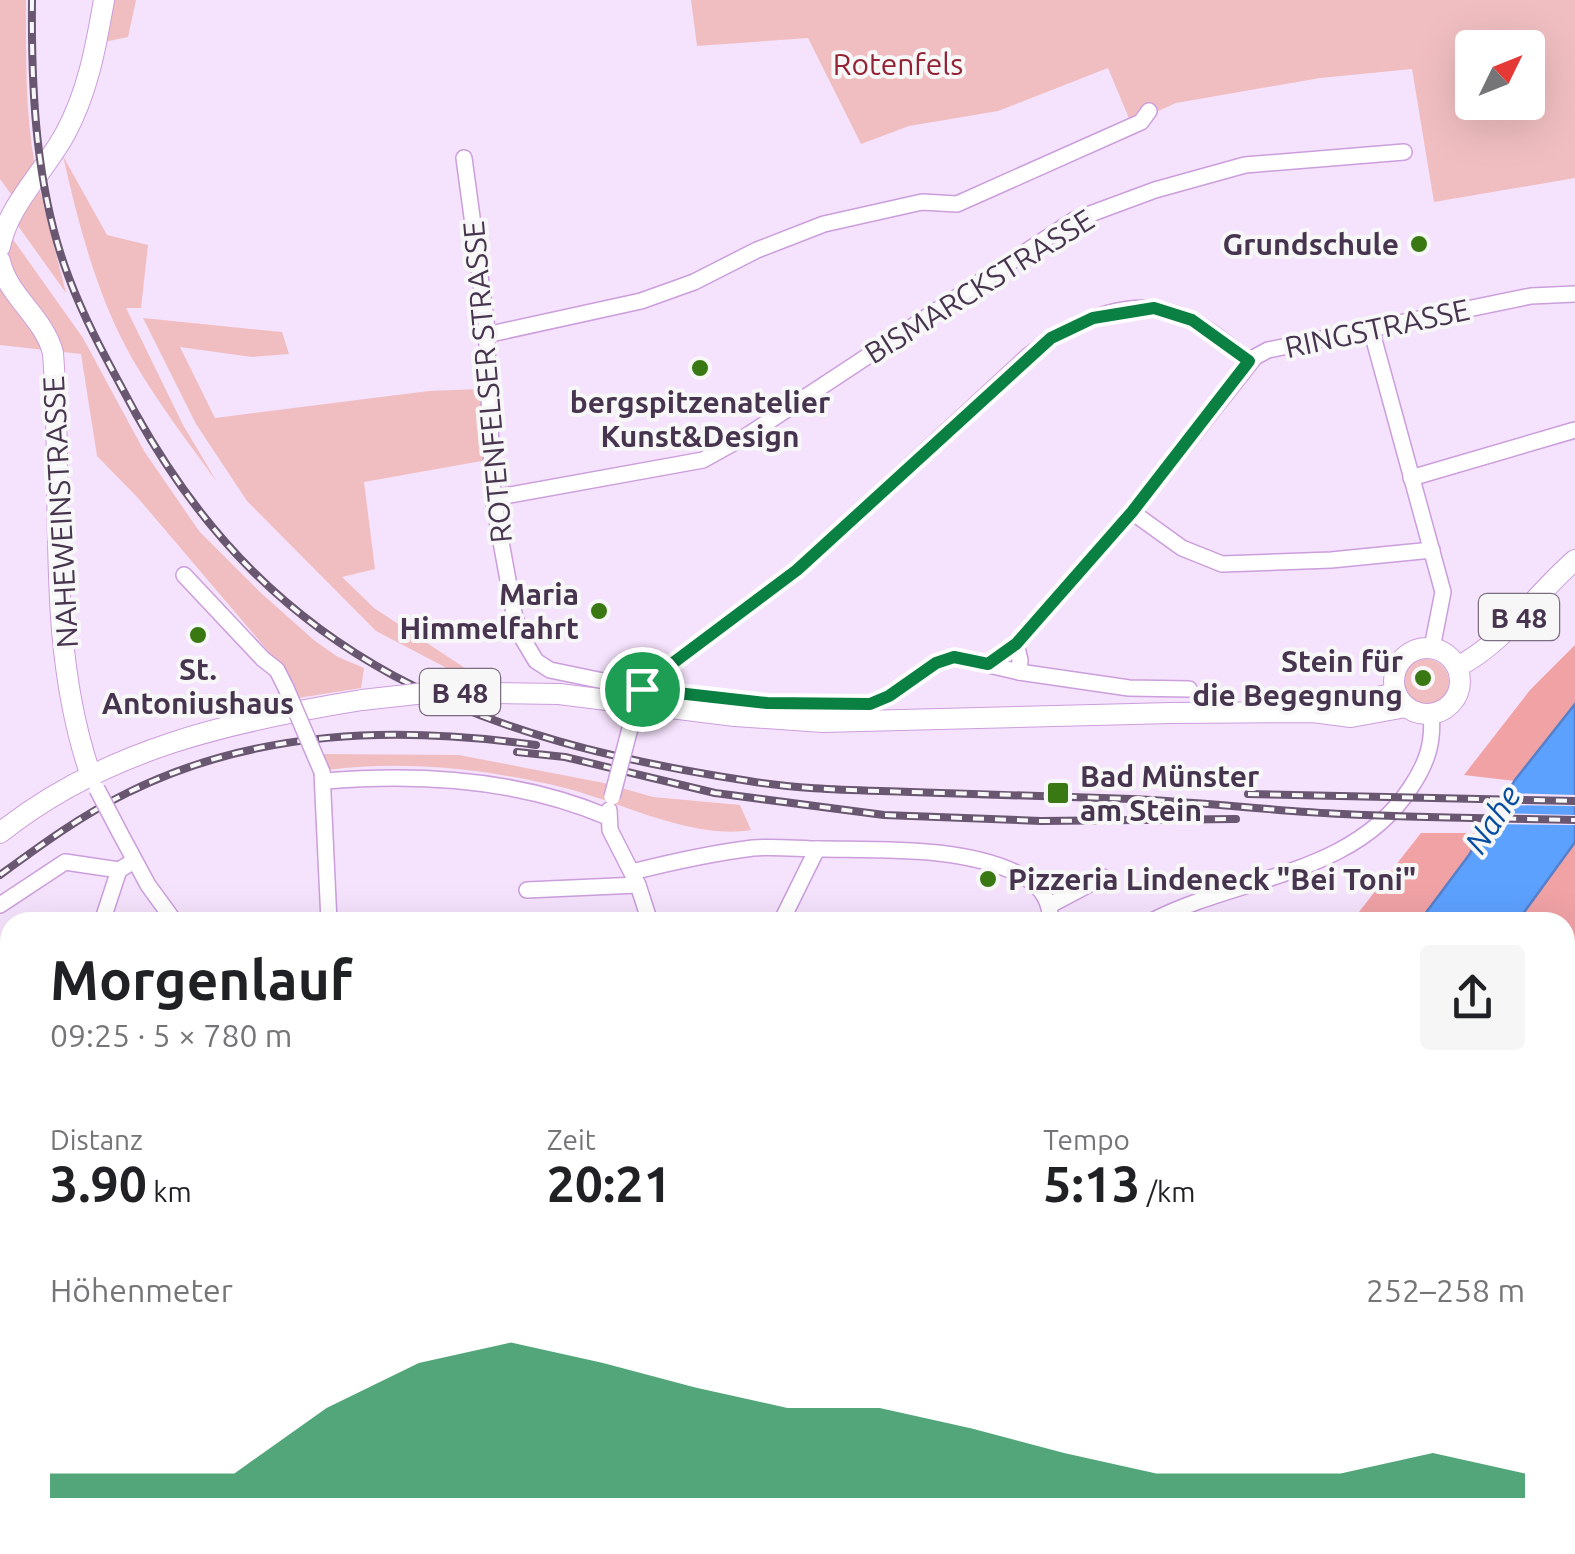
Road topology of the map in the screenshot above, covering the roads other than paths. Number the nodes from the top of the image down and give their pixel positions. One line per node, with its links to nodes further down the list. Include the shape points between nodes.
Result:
1 (104, 0): 5 (main road, via 74,115 57,148)
2 (1150, 111): 10 (street, via 1141,122 957,204 922,202 824,224 641,300)
3 (1404, 152): 14 (street, BISMARCKSTRASSE, via 1245,165 1088,214 703,460)
4 (464, 158): 10 (street, ROTENFELSER STRASSE)
5 (5, 211): 6 (main road)
6 (0, 248)
7 (0, 261): 29 (main road, NAHEWEINSTRASSE, via 53,354 64,641 78,733)
8 (1575, 294): 9 (street, RINGSTRASSE, via 1532,296)
9 (1371, 329): 11 (street, RINGSTRASSE, via 1268,350); 13 (street)
10 (486, 335): 14 (street, ROTENFELSER STRASSE)
11 (1249, 361): 15 (street, RINGSTRASSE); 25 (street, via 1192,320 1154,308 1072,326 1029,355 797,570)
12 (1575, 430): 13 (street)
13 (1411, 478): 16 (street)
14 (493, 498): 25 (street, ROTENFELSER STRASSE, via 514,613 536,661)
15 (1132, 512): 16 (street, via 1182,548 1222,564); 19 (street, RINGSTRASSE)
16 (1432, 550): 20 (street, via 1444,600)
17 (1575, 560): 22 (main road, B 48)
18 (184, 575): 28 (street, bridge, via 277,670)
19 (1016, 644): 21 (street, RINGSTRASSE); 23 (street)
20 (1432, 648): 22 (main road); 26 (main road, via 1401,660 1394,675)
21 (988, 664): 23 (street); 25 (street, via 954,657 936,663 870,704)
22 (1458, 667): 27 (main road, via 1456,697)
23 (1019, 672): 24 (street)
24 (1189, 689)
25 (641, 692): 30 (street, bridge)
26 (1401, 700): 27 (main road); 29 (main road, B 48, bridge, via 1352,717 1313,712 824,722 558,694 434,692 228,724)
27 (1430, 714): 46 (street, via 1432,742 1417,778 1358,842)
28 (324, 776): 30 (street, via 478,782); 42 (street)
29 (94, 782): 31 (main road, B 48, via 40,804); 33 (street, bridge)
30 (608, 816): 36 (street)
31 (0, 833)
32 (817, 849): 36 (street, via 755,848); 38 (street, via 895,849 965,859 1027,878); 44 (street)
33 (134, 862): 34 (street); 41 (street)
34 (118, 870): 39 (street, via 65,862); 40 (street)
35 (1103, 877): 38 (street)
36 (635, 879): 37 (street); 43 (street)
37 (527, 890)
38 (1050, 905): 45 (street)
39 (0, 906)
40 (105, 912)
41 (168, 912)
42 (329, 912)
43 (647, 912)
44 (786, 912)
45 (1051, 912)
46 (1171, 912)

